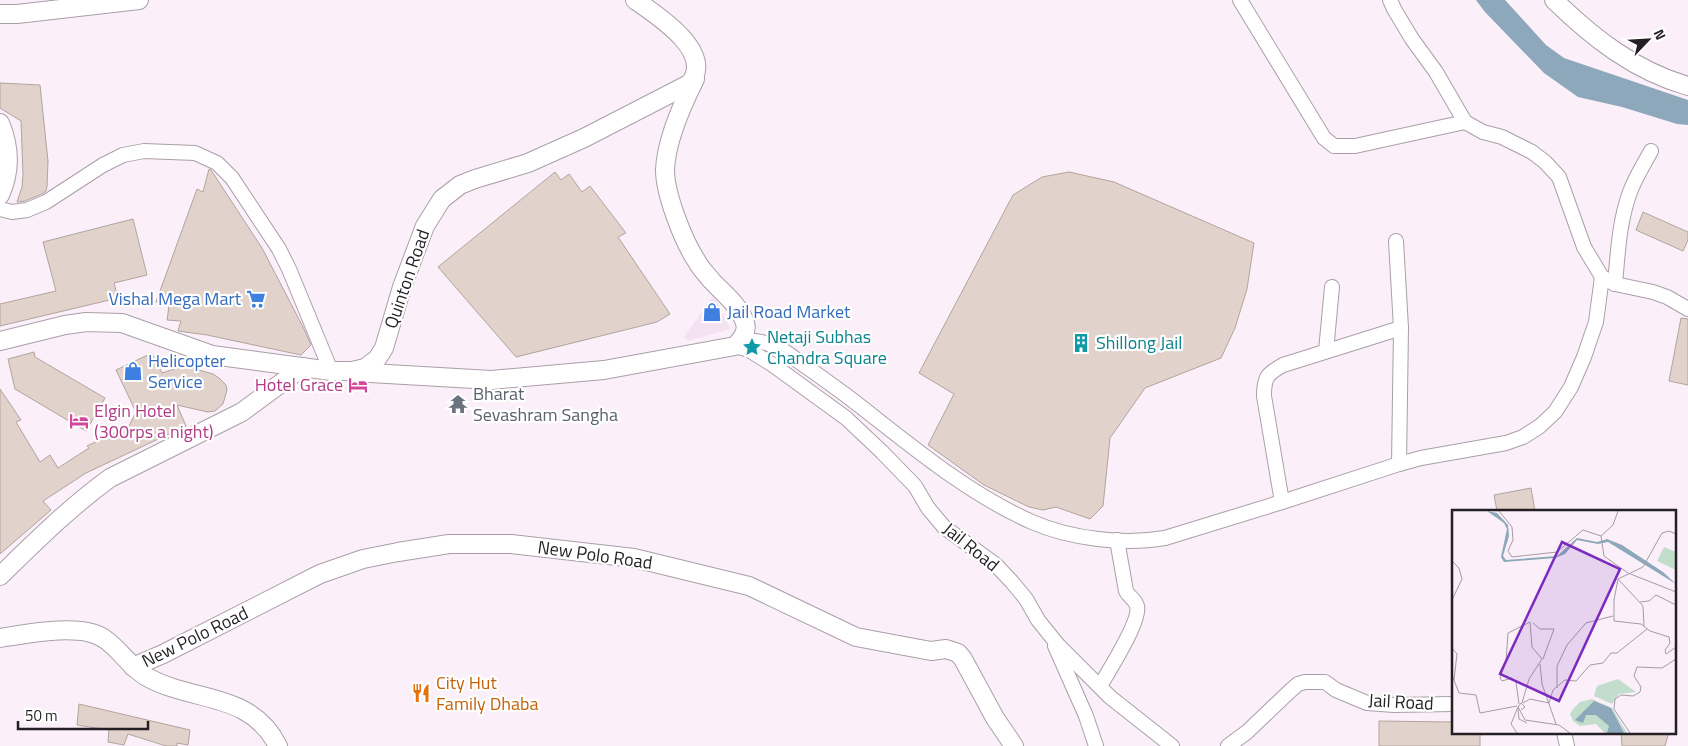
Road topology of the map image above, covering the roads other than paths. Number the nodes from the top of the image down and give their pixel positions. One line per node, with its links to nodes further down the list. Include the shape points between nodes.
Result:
1 (139, 0): 6 (street)
2 (635, 0): 7 (street, via 684,38 694,52)
3 (1240, 0): 9 (street, via 1324,138 1334,146 1355,146)
4 (1390, 0): 9 (street)
5 (1554, 0): 8 (street, via 1615,52 1638,66)
6 (0, 14)
7 (696, 77): 21 (street, via 669,144 665,171 670,200 696,261 745,321 745,333); 24 (street, Quinton Road, via 689,84 584,138 528,162 460,185 442,199 425,226 384,348 365,368)
8 (1688, 86)
9 (1465, 122): 15 (street, via 1532,152 1559,177 1584,247)
10 (0, 123): 12 (street, via 7,139 8,168)
11 (1651, 150): 16 (street, via 1624,208)
12 (0, 195)
13 (0, 210): 24 (street, via 27,210 46,202 123,155 144,151 195,153 218,163 232,178 279,249)
14 (1396, 240): 19 (street)
15 (1602, 277): 16 (street); 25 (street, via 1596,322 1584,357 1571,387 1555,412 1540,426 1506,443)
16 (1616, 284): 18 (street, via 1653,292)
17 (1332, 287): 22 (street)
18 (1688, 309)
19 (1401, 328): 22 (street); 25 (street)
20 (0, 341): 23 (street, Quinton Road, via 79,322 122,323 212,355)
21 (737, 344): 24 (street, via 604,370 492,380); 27 (street, via 749,340 762,341 781,349 953,476 1003,508 1062,534); 29 (street, Jail Road, via 773,365 846,418 915,486 944,527 996,565 1026,599)
22 (1326, 351): 26 (street, via 1283,365 1269,373 1264,382)
23 (303, 367): 24 (street, Quinton Road); 28 (street, via 242,412 110,478)
24 (333, 371)
25 (1399, 464): 26 (street)
26 (1282, 502): 27 (street, via 1165,538)
27 (1117, 540): 32 (street, via 1126,591 1138,609 1129,637)
28 (0, 576)
29 (1051, 636): 32 (street, Jail Road); 36 (street)
30 (0, 638): 31 (street, via 76,630 88,632 111,644)
31 (133, 667): 34 (street, via 146,677 168,686 251,714); 35 (street, New Polo Road, via 320,574 363,559 449,544 511,544 634,558 749,586 856,637 958,653)
32 (1100, 686): 37 (street, Jail Road)
33 (1452, 704): 38 (street, Jail Road, via 1368,702 1336,690 1325,682 1305,682 1298,684)
34 (278, 746)
35 (1014, 746)
36 (1096, 746)
37 (1172, 746)
38 (1228, 746)

